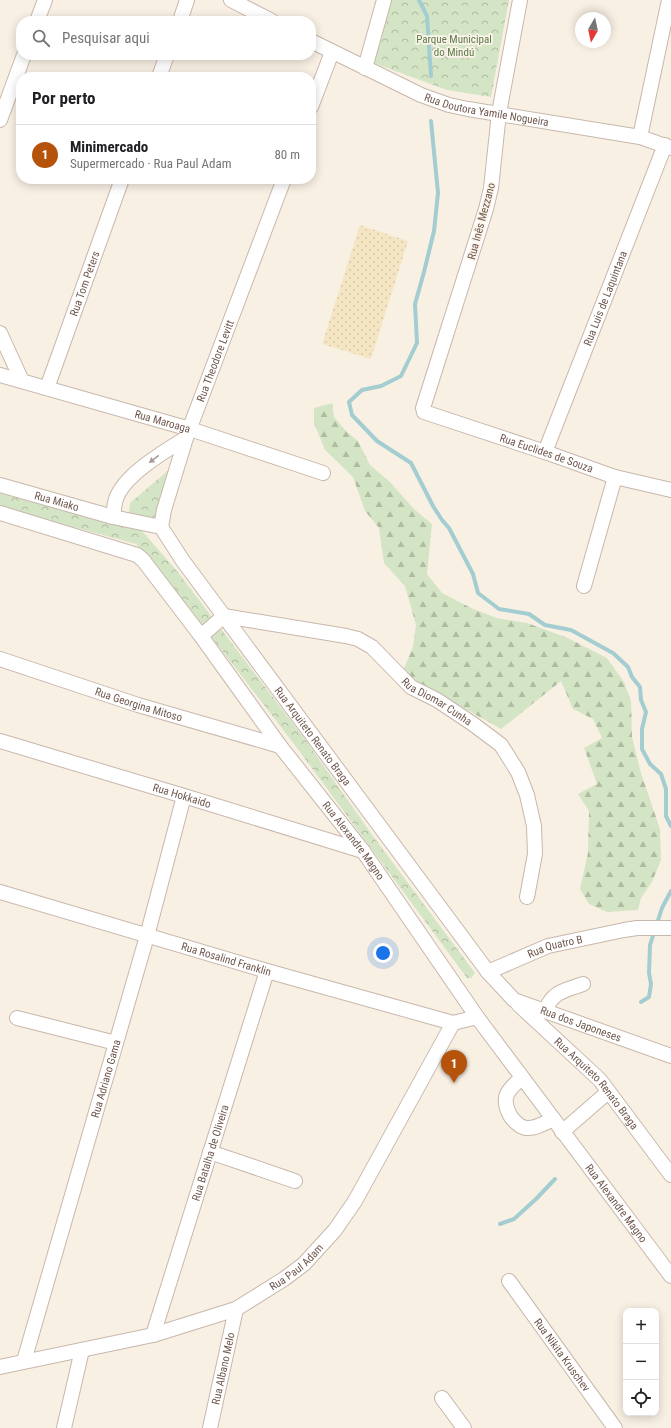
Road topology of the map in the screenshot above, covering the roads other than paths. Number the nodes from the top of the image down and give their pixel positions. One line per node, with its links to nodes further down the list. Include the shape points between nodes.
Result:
1 (45, 0): 7 (street)
2 (187, 0): 8 (street)
3 (384, 0): 14 (street)
4 (520, 0): 19 (street, Rua Inês Mezzano)
5 (669, 0): 21 (street)
6 (236, 1): 9 (street)
7 (39, 16)
8 (182, 16)
9 (263, 16)
10 (316, 44): 11 (street, Rua Doutora Yamile Nogueira)
11 (332, 52): 14 (street, Rua Doutora Yamile Nogueira); 18 (street)
12 (22, 60): 15 (street)
13 (165, 60): 16 (street)
14 (365, 68): 19 (street, Rua Doutora Yamile Nogueira, via 421,95 444,103)
15 (18, 72)
16 (161, 72)
17 (16, 77): 20 (street)
18 (316, 94)
19 (499, 113): 21 (street, Rua Doutora Yamile Nogueira); 29 (street, Rua Inês Mezzano, via 492,182 486,209 423,408)
20 (0, 120)
21 (640, 137): 22 (street, Rua Doutora Yamile Nogueira)
22 (668, 147): 31 (street, Rua Luis de Laquintana)
23 (120, 184): 28 (street, Rua Tom Peters)
24 (282, 184): 30 (street, Rua Theodore Levitt)
25 (0, 333): 27 (street)
26 (0, 374): 27 (street, Rua Maroaga)
27 (22, 381): 28 (street, Rua Maroaga)
28 (46, 388): 30 (street, Rua Maroaga)
29 (424, 412): 31 (street, Rua Euclides de Souza)
30 (188, 434): 32 (street, Rua Maroaga); 37 (street, one-way to 37, via 127,482 116,499); 38 (street, Rua Theodore Levitt)
31 (545, 452): 33 (street, Rua Euclides de Souza)
32 (323, 473)
33 (615, 477): 35 (street, Rua Euclides de Souza); 39 (street)
34 (0, 485): 37 (street, Rua Miako)
35 (671, 490)
36 (0, 513): 41 (street, Rua Alexandre Magno, via 137,555)
37 (113, 517): 38 (street)
38 (161, 527): 40 (street, Rua Arquiteto Renato Braga)
39 (584, 586)
40 (224, 616): 41 (street); 48 (street, Rua Diomar Cunha, via 358,639 376,651 411,687 437,700 501,745 518,772 527,795 534,826 535,854); 52 (street, Rua Arquiteto Renato Braga)
41 (201, 636): 44 (street, Rua Alexandre Magno)
42 (0, 659): 44 (street, Rua Georgina Mitoso, via 138,705)
43 (0, 741): 45 (street, Rua Hokkaido)
44 (280, 746): 46 (street, Rua Alexandre Magno)
45 (184, 796): 46 (street, Rua Hokkaido); 50 (street, Rua Adriano Gama)
46 (363, 851): 56 (street, Rua Alexandre Magno)
47 (0, 892): 50 (street, Rua Rosalind Franklin)
48 (528, 897)
49 (671, 928): 52 (street, Rua Quatro B, via 637,928 548,946)
50 (147, 936): 51 (street, Rua Rosalind Franklin); 59 (street, Rua Adriano Gama)
51 (267, 971): 58 (street, Rua Rosalind Franklin); 65 (street, Rua Batalha de Oliveira)
52 (493, 977): 54 (street, Rua dos Japoneses)
53 (583, 984): 55 (street, via 557,993 549,1001)
54 (514, 1000): 55 (street, Rua dos Japoneses); 62 (street, Rua Arquiteto Renato Braga, via 600,1080)
55 (545, 1011): 60 (street, Rua dos Japoneses)
56 (477, 1017): 58 (street); 61 (street, Rua Alexandre Magno)
57 (17, 1018): 59 (street)
58 (453, 1023): 70 (street, Rua Paul Adam, via 355,1201 335,1230 304,1264)
59 (116, 1043): 73 (street, Rua Adriano Gama)
60 (671, 1056)
61 (522, 1078): 63 (street, Rua Alexandre Magno); 63 (street, via 510,1087 505,1100 506,1109 515,1122 525,1128 534,1128)
62 (608, 1092): 64 (street); 66 (street, Rua Arquiteto Renato Braga)
63 (553, 1119): 64 (street, Rua Alexandre Magno)
64 (562, 1132): 68 (street, Rua Alexandre Magno)
65 (210, 1152): 67 (street); 71 (street, Rua Batalha de Oliveira)
66 (671, 1175)
67 (295, 1181)
68 (671, 1276)
69 (509, 1281): 79 (street, Rua Nikita Kruschev)
70 (236, 1309): 71 (street, Rua Paul Adam); 77 (street, Rua Albano Melo)
71 (153, 1335): 72 (street, Rua Paul Adam)
72 (82, 1350): 73 (street, Rua Paul Adam); 76 (street)
73 (24, 1362): 74 (street, Rua Paul Adam)
74 (0, 1367)
75 (442, 1398): 78 (street)
76 (64, 1428)
77 (210, 1428)
78 (464, 1428)
79 (615, 1428)

